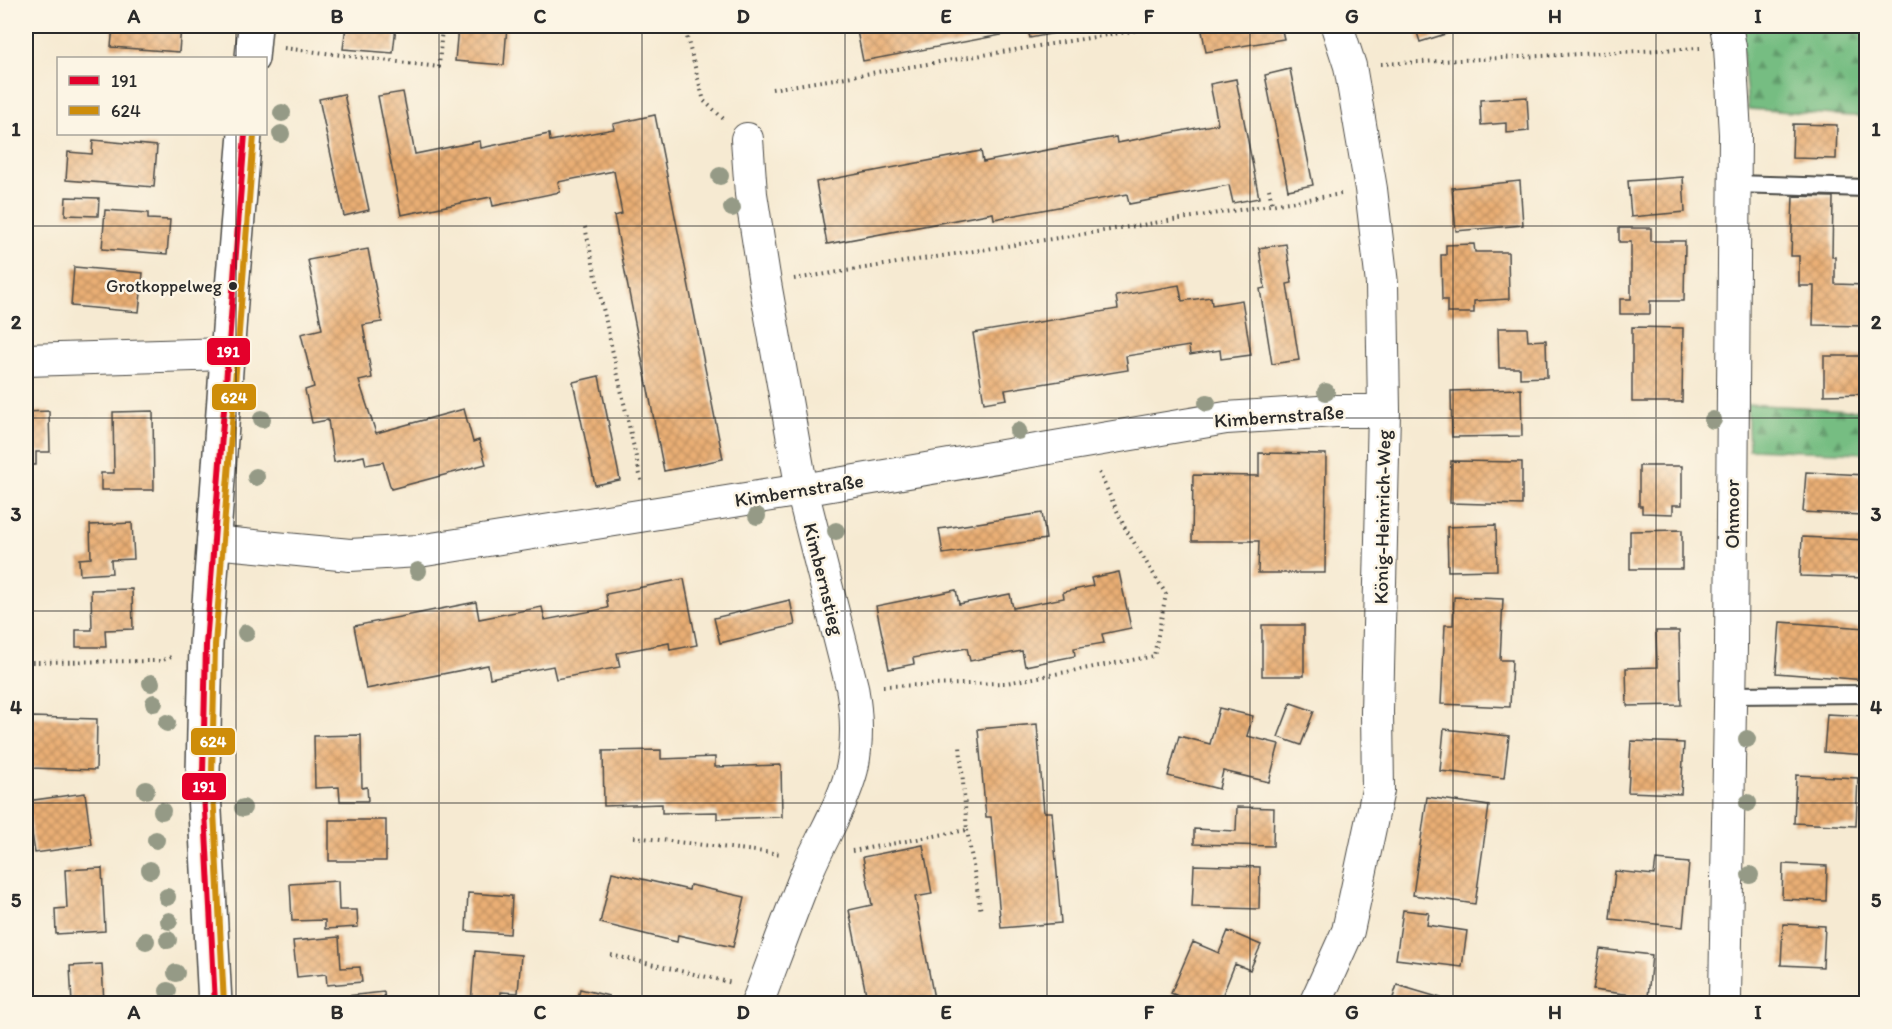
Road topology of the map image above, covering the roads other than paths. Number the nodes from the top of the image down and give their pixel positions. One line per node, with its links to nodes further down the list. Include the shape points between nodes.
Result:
1 (1337, 26): 9 (street, König-Heinrich-Weg, via 1350,66 1371,189 1382,284)
2 (1728, 36): 5 (street, Ohmoor, via 1735,134)
3 (245, 135): 7 (main road)
4 (747, 139): 10 (street, Kimbernstieg, via 751,195)
5 (1734, 184): 6 (lane); 12 (street, Ohmoor)
6 (1866, 188)
7 (227, 354): 8 (street); 11 (main road)
8 (26, 360)
9 (1384, 411): 10 (street, Kimbernstraße, via 1226,418); 16 (street, König-Heinrich-Weg, via 1378,790 1348,931)
10 (802, 490): 11 (street, Kimbernstraße, via 419,551 350,555); 14 (street, Kimbernstieg, via 852,687 856,741 851,771)
11 (213, 542): 15 (main road, via 203,773)
12 (1730, 694): 13 (lane); 17 (street, Ohmoor)
13 (1866, 694)
14 (760, 997)
15 (215, 1004)
16 (1315, 1004)
17 (1723, 1004)

